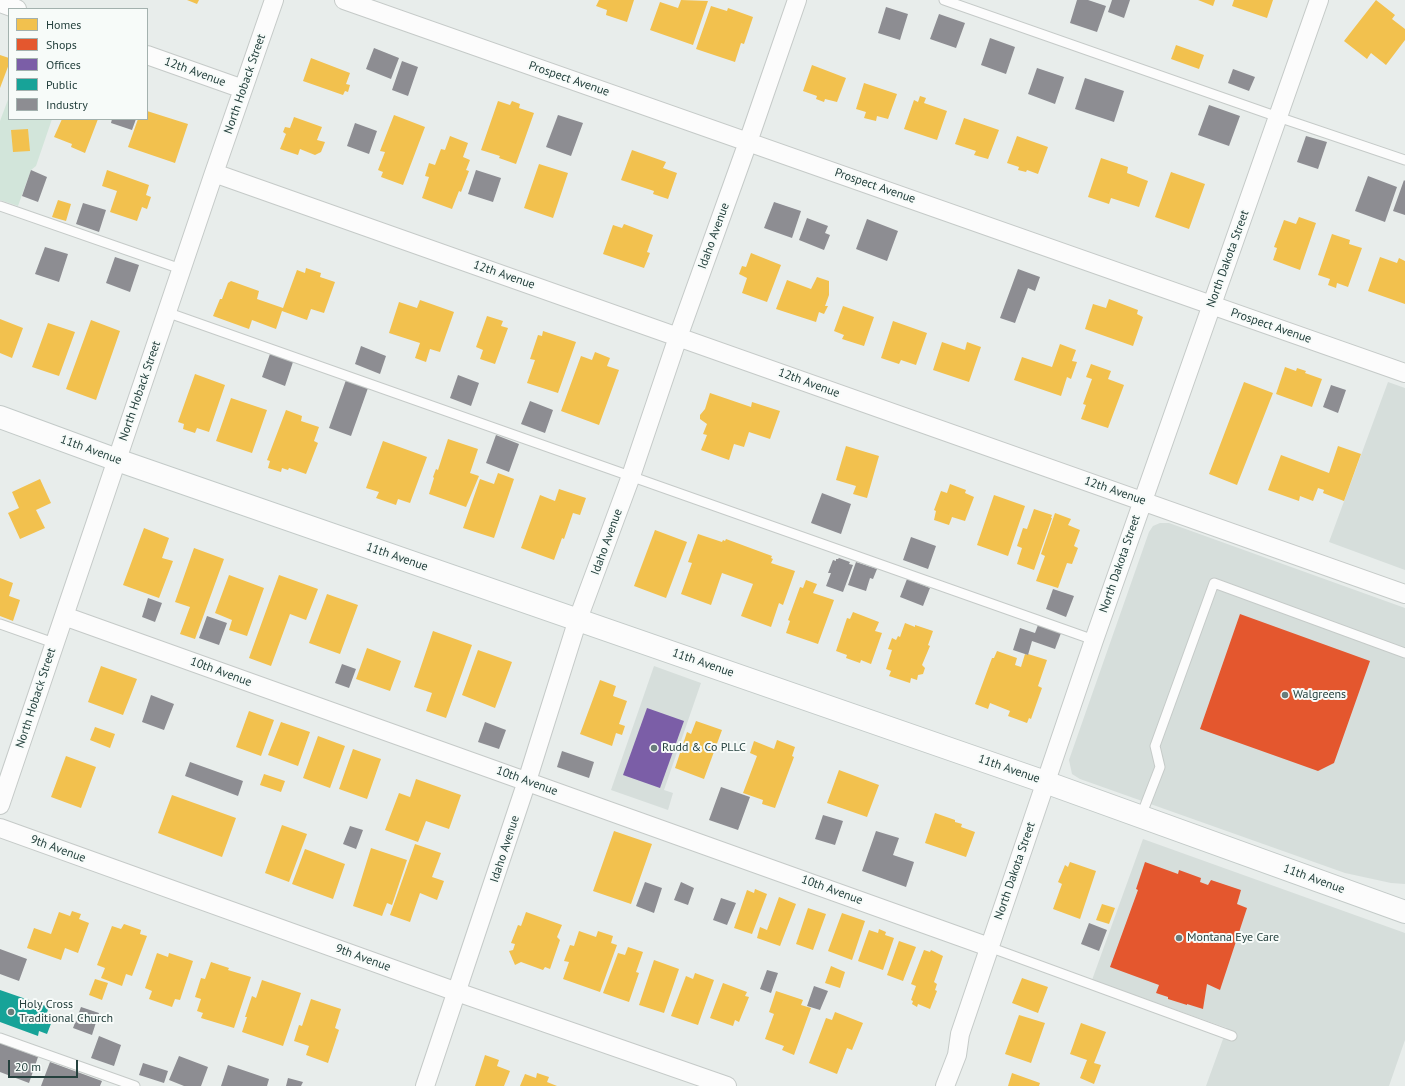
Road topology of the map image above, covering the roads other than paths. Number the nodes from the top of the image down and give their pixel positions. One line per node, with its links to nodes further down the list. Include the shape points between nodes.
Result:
1 (274, 0): 9 (street, North Hoback Street)
2 (344, 0): 11 (street, Prospect Avenue)
3 (797, 0): 11 (street, Idaho Avenue)
4 (944, 0): 10 (lane)
5 (1319, 0): 10 (street, North Dakota Street)
6 (0, 3): 7 (street)
7 (14, 8)
8 (148, 55): 9 (street, 12th Avenue)
9 (243, 89): 13 (street, North Hoback Street)
10 (1278, 117): 12 (lane); 16 (street, North Dakota Street)
11 (748, 142): 16 (street, Prospect Avenue); 18 (street, Idaho Avenue)
12 (1405, 160)
13 (214, 173): 15 (street, North Hoback Street); 18 (street, 12th Avenue)
14 (0, 206): 15 (lane)
15 (181, 269): 17 (street, North Hoback Street)
16 (1211, 305): 19 (street, Prospect Avenue); 23 (street, North Dakota Street)
17 (166, 312): 21 (street, North Hoback Street); 22 (lane)
18 (678, 337): 22 (street, Idaho Avenue); 23 (street, 12th Avenue)
19 (1405, 373)
20 (0, 417): 21 (main road, 11th Avenue)
21 (117, 460): 25 (street, North Hoback Street); 26 (main road, 11th Avenue)
22 (631, 476): 26 (street, Idaho Avenue); 28 (lane)
23 (1142, 501): 24 (street, 12th Avenue); 28 (street, North Dakota Street)
24 (1405, 594)
25 (64, 616): 29 (street, North Hoback Street); 31 (street, 10th Avenue)
26 (578, 619): 31 (street, Idaho Avenue); 32 (main road, 11th Avenue)
27 (0, 624): 29 (lane)
28 (1094, 640): 32 (street, North Dakota Street)
29 (54, 643): 33 (street, North Hoback Street)
30 (1405, 653): 34 (lane, via 1214,583 1155,746 1160,766)
31 (527, 781): 37 (street, 10th Avenue); 38 (street, Idaho Avenue)
32 (1045, 782): 34 (main road, 11th Avenue); 37 (street, North Dakota Street)
33 (0, 805)
34 (1141, 816): 36 (main road, 11th Avenue)
35 (0, 828): 38 (street, 9th Avenue)
36 (1405, 912)
37 (989, 947): 39 (lane); 44 (street, North Dakota Street)
38 (457, 992): 42 (street, Idaho Avenue); 43 (street, 9th Avenue)
39 (1232, 1036)
40 (0, 1038): 41 (lane)
41 (135, 1086)
42 (425, 1086)
43 (727, 1086)
44 (946, 1086)

